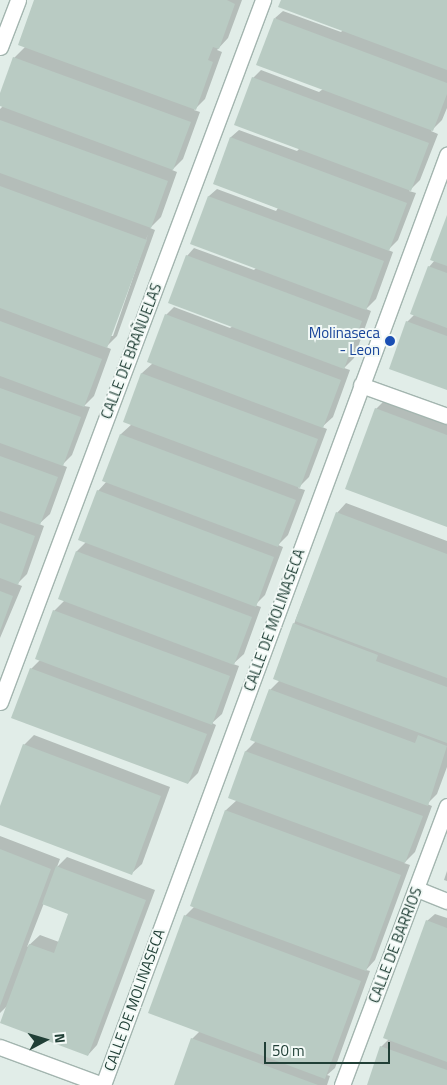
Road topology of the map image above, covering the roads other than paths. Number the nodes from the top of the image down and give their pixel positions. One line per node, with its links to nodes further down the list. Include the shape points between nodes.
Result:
1 (18, 0): 3 (street)
2 (263, 0): 7 (street, CALLE DE BRAÑUELAS)
3 (0, 47)
4 (447, 155): 5 (street, CALLE DE MOLINASECA)
5 (361, 384): 6 (street); 12 (street, CALLE DE MOLINASECA)
6 (447, 416)
7 (0, 702)
8 (447, 806): 9 (street, CALLE DE BARRIOS)
9 (416, 889): 10 (street); 13 (street, CALLE DE BARRIOS)
10 (447, 901)
11 (0, 1047): 12 (street)
12 (103, 1085)
13 (342, 1085)

